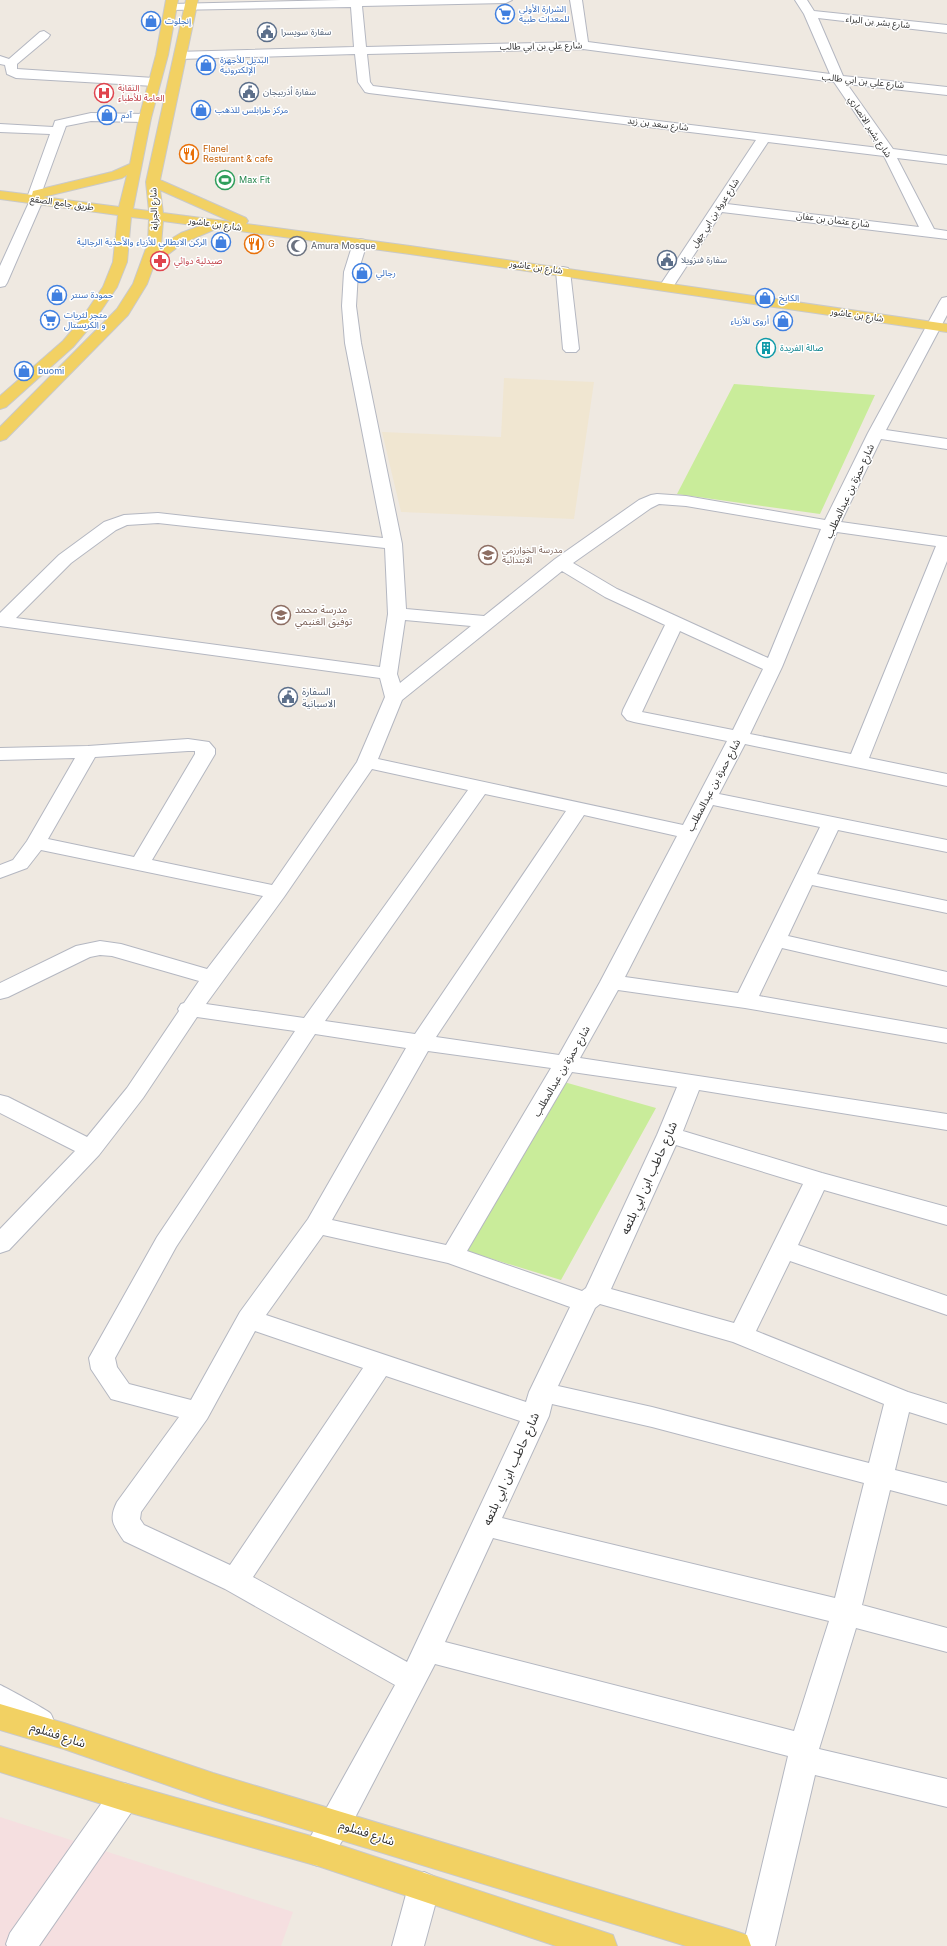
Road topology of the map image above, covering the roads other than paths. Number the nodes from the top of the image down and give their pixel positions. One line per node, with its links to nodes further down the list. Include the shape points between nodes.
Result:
1 (506, 0): 4 (street)
2 (576, 0): 11 (street)
3 (801, 0): 8 (street, شارع بشير الانصاري)
4 (383, 1): 5 (street)
5 (356, 3): 7 (street); 12 (street)
6 (171, 4): 7 (street); 16 (main road, via 162,55)
7 (191, 4): 13 (main road, شارع الجرابة)
8 (810, 14): 9 (street, شارع بشر بن البراء); 15 (street, شارع بشير الانصاري)
9 (947, 29)
10 (44, 35): 14 (street)
11 (582, 45): 12 (street, شارع علي بن ابي طالب); 15 (street, شارع علي بن ابي طالب)
12 (361, 52): 13 (street, شارع علي بن ابي طالب); 21 (street, شارع سعد بن زيد, via 364,82 368,89)
13 (180, 55): 25 (main road, شارع الجرابة)
14 (6, 61): 16 (street, via 11,71 27,75)
15 (838, 79): 17 (street, شارع علي بن ابي طالب); 22 (street, شارع بشير الانصاري)
16 (154, 82): 18 (main road)
17 (947, 91)
18 (145, 118): 20 (street, via 70,119 60,124); 24 (main road)
19 (0, 128): 20 (street)
20 (57, 131): 27 (street)
21 (764, 138): 22 (street, شارع سعد بن زيد); 28 (street, شارع عروة بن ابي جهل)
22 (888, 152): 23 (street, شارع سعد بن زيد); 33 (street, شارع بشير الانصاري)
23 (947, 160)
24 (136, 166): 27 (main road, via 110,177); 29 (main road)
25 (153, 182): 30 (main road, شارع الجرابة); 32 (main road)
26 (0, 195): 27 (main road, طريق جامع الصقع)
27 (35, 197): 29 (main road, طريق جامع الصقع); 38 (street)
28 (720, 207): 33 (street, شارع عثمان بن عفان); 39 (street, شارع عروة بن ابي جهل)
29 (125, 212): 30 (main road, شارع بن عاشور); 43 (main road, via 120,262 110,287 68,344)
30 (156, 216): 31 (main road, شارع بن عاشور); 36 (main road, شارع الجرابة, via 155,243)
31 (219, 225): 32 (main road, شارع بن عاشور); 36 (main road, via 183,237)
32 (265, 231): 35 (main road, شارع بن عاشور)
33 (928, 232): 34 (street, شارع عثمان بن عفان)
34 (947, 235)
35 (360, 243): 37 (main road, شارع بن عاشور); 49 (street, via 351,272 353,343)
36 (148, 263): 45 (main road, شارع الجرابة, via 140,284 123,312)
37 (564, 271): 39 (main road, شارع بن عاشور); 42 (street)
38 (0, 283)
39 (666, 287): 41 (main road, شارع بن عاشور)
40 (947, 301): 41 (street, شارع حمزة بن عبدالمطلب)
41 (940, 327): 44 (street, شارع حمزة بن عبدالمطلب)
42 (571, 349)
43 (0, 404)
44 (876, 433): 46 (street); 47 (street, شارع حمزة بن عبدالمطلب)
45 (0, 436)
46 (947, 444)
47 (831, 526): 48 (street); 50 (street, via 657,499 645,504); 55 (street, شارع حمزة بن عبدالمطلب)
48 (946, 542): 61 (street)
49 (392, 544): 51 (street); 52 (street, via 158,518 124,520 110,526 65,559)
50 (562, 563): 53 (street); 54 (street, via 612,593)
51 (397, 614): 53 (street); 56 (street)
52 (1, 621): 56 (street)
53 (489, 622): 57 (street)
54 (675, 623): 55 (street); 58 (street, via 632,714 640,718)
55 (773, 667): 58 (street, شارع حمزة بن عبدالمطلب)
56 (388, 674): 57 (street)
57 (394, 697): 62 (street)
58 (739, 737): 61 (street); 65 (street, شارع حمزة بن عبدالمطلب)
59 (88, 752): 60 (street); 69 (street); 71 (street, via 188,745 197,745 205,749 205,754)
60 (0, 754)
61 (858, 761): 63 (street)
62 (367, 762): 64 (street); 74 (street)
63 (947, 780)
64 (480, 788): 66 (street); 83 (street)
65 (707, 798): 67 (street); 68 (street, شارع حمزة بن عبدالمطلب)
66 (579, 807): 68 (street); 85 (street)
67 (832, 822): 70 (street); 73 (street)
68 (688, 832): 79 (street, شارع حمزة بن عبدالمطلب)
69 (36, 843): 71 (street); 72 (street, via 20,864)
70 (947, 846)
71 (139, 865): 74 (street)
72 (0, 872)
73 (804, 877): 75 (street); 76 (street)
74 (277, 892): 77 (street)
75 (947, 907)
76 (777, 940): 78 (street); 81 (street)
77 (212, 978): 80 (street, via 113,949 100,948 84,951); 82 (street)
78 (947, 978)
79 (611, 982): 81 (street); 86 (street, شارع حمزة بن عبدالمطلب)
80 (0, 992)
81 (745, 1001): 84 (street)
82 (189, 1009): 83 (street); 91 (street, via 135,1093)
83 (309, 1027): 85 (street); 105 (street, via 166,1243 102,1358 104,1369 120,1392)
84 (947, 1036)
85 (421, 1042): 86 (street); 94 (street)
86 (566, 1063): 87 (street); 97 (street, شارع حمزة بن عبدالمطلب)
87 (691, 1082): 89 (street); 90 (street, شارع حاطب ابن ابي بلتعه)
88 (0, 1103): 91 (street)
89 (947, 1122)
90 (669, 1135): 92 (street); 98 (street, شارع حاطب ابن ابي بلتعه)
91 (91, 1149): 95 (street)
92 (817, 1180): 93 (street); 96 (street)
93 (947, 1216)
94 (316, 1225): 97 (street); 100 (street)
95 (0, 1244)
96 (783, 1250): 99 (street); 101 (street)
97 (452, 1255): 98 (street)
98 (591, 1298): 101 (street); 104 (street, شارع حاطب ابن ابي بلتعه)
99 (947, 1306)
100 (249, 1319): 102 (street); 105 (street)
101 (741, 1335): 103 (street)
102 (380, 1364): 104 (street); 110 (street)
103 (899, 1399): 106 (street); 107 (street)
104 (539, 1404): 107 (street, via 652,1417); 109 (street, شارع حاطب ابن ابي بلتعه)
105 (198, 1412): 110 (street, via 127,1510 126,1521 134,1533)
106 (947, 1414)
107 (881, 1478): 108 (street); 111 (street)
108 (947, 1494)
109 (485, 1524): 111 (street); 113 (street, شارع حاطب ابن ابي بلتعه)
110 (235, 1581): 114 (street)
111 (846, 1613): 112 (street); 118 (street)
112 (947, 1640)
113 (426, 1649): 114 (street, شارع حاطب ابن ابي بلتعه); 118 (street)
114 (413, 1680): 122 (street, شارع حاطب ابن ابي بلتعه)
115 (0, 1698): 117 (street, via 6,1704)
116 (0, 1716): 117 (main road, شارع فشلوم)
117 (64, 1736): 122 (main road, شارع فشلوم, via 213,1787)
118 (803, 1753): 120 (street); 129 (street)
119 (0, 1758): 121 (main road)
120 (947, 1793)
121 (124, 1797): 123 (main road); 125 (street)
122 (336, 1823): 123 (street, شارع حاطب ابن ابي بلتعه); 128 (main road, شارع فشلوم)
123 (318, 1852): 124 (main road)
124 (424, 1887): 126 (street); 127 (main road)
125 (22, 1944)
126 (408, 1946)
127 (601, 1946)
128 (735, 1946)
129 (759, 1946)

